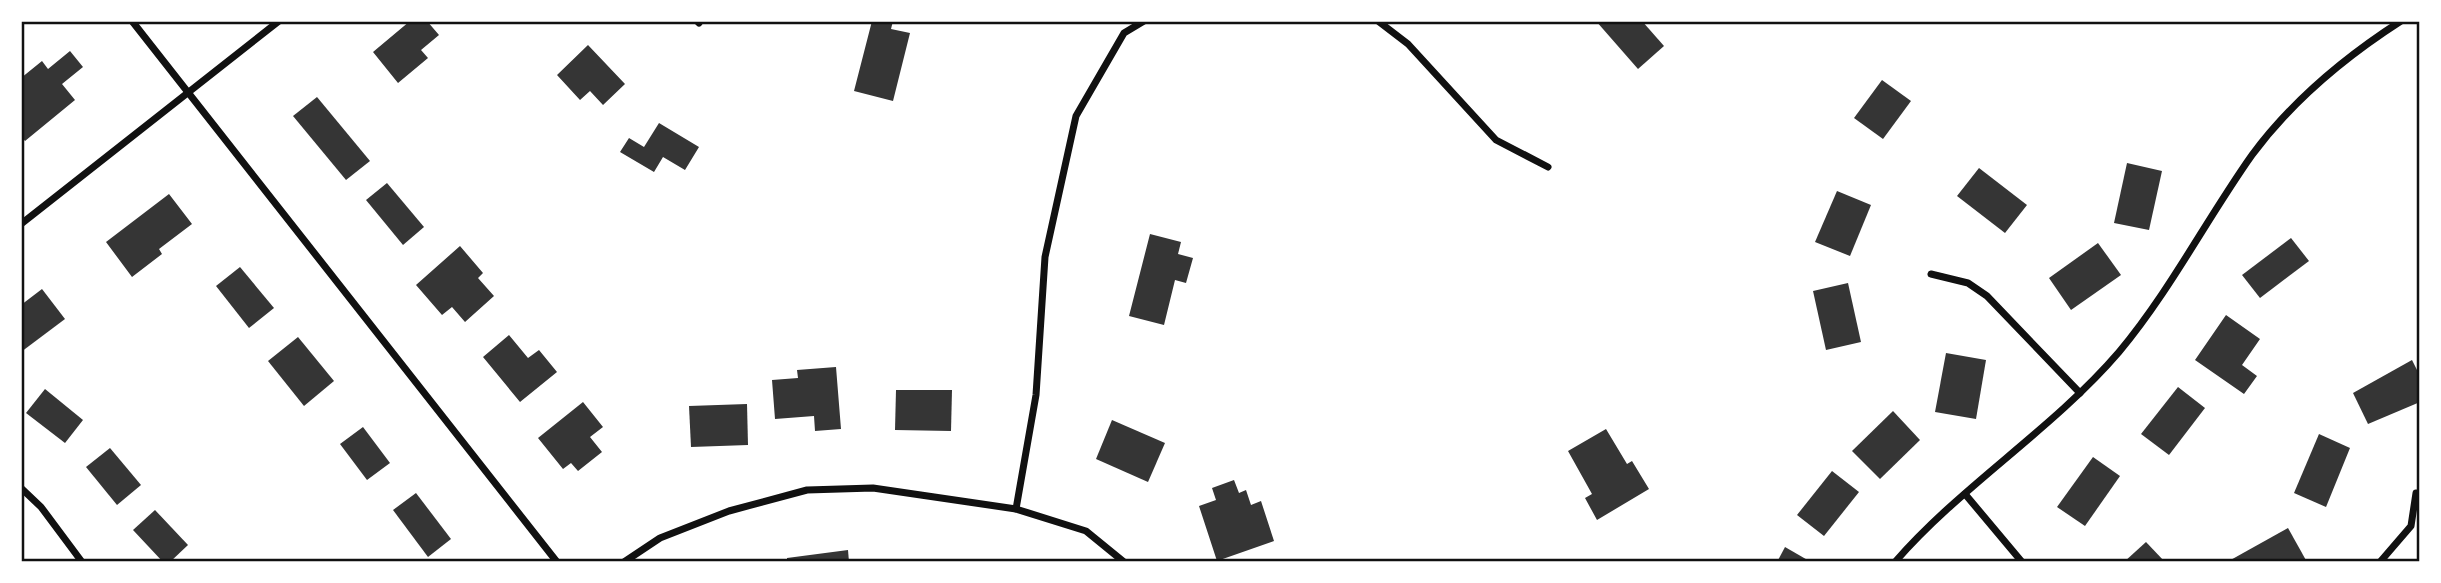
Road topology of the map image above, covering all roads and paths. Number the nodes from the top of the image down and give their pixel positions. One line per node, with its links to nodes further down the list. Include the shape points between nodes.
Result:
1 (132, 21): 6 (street)
2 (279, 21): 6 (street)
3 (1144, 21): 14 (street, via 1124,33 1076,116 1045,257 1035,395)
4 (1378, 21): 7 (street, via 1408,44 1496,139)
5 (2401, 21): 10 (street, via 2325,77 2254,153 2152,310)
6 (188, 92): 8 (street); 16 (street)
7 (1548, 167)
8 (21, 224)
9 (1931, 274): 10 (street, via 1968,284 1987,296)
10 (2080, 393): 13 (street)
11 (21, 488): 15 (street, via 41,507)
12 (2416, 493): 21 (street, via 2411,526)
13 (1965, 494): 19 (street); 20 (street)
14 (1016, 509): 17 (street, via 873,488 807,490 729,511 660,538); 18 (street, via 1086,531)
15 (81, 562)
16 (557, 562)
17 (624, 562)
18 (1124, 562)
19 (1895, 562)
20 (2022, 562)
21 (2380, 562)

